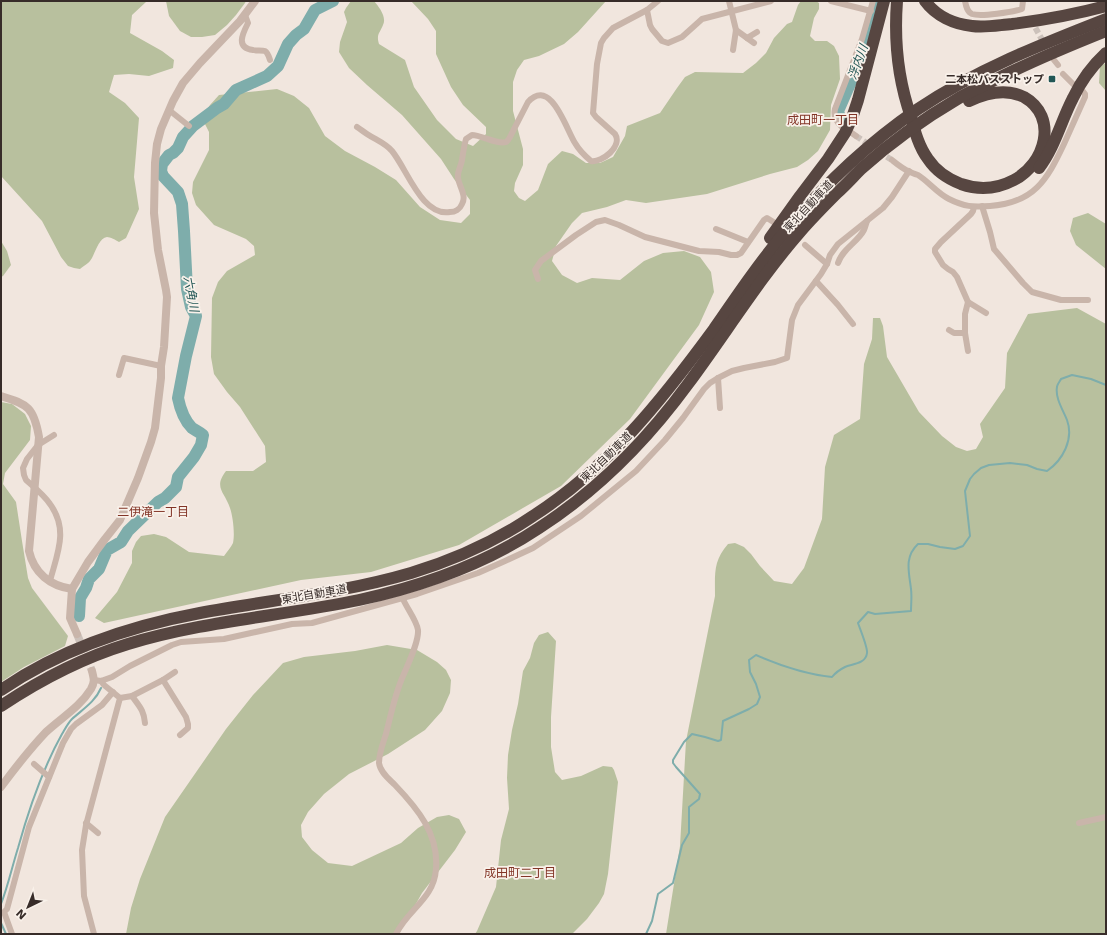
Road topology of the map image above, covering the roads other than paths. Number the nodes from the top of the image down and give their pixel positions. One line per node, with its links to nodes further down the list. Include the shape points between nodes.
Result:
1 (256, 1): 17 (street)
2 (658, 1): 14 (street)
3 (729, 1): 15 (street)
4 (771, 1): 15 (street)
5 (831, 1): 16 (street)
6 (873, 1): 16 (street)
7 (884, 1): 58 (highway, via 858,100 844,133)
8 (889, 1): 25 (highway, via 889,40 893,78 911,143 919,158 934,176 962,192 983,195 1004,192 1027,180 1048,154 1079,86)
9 (897, 1): 31 (highway, via 896,43 905,99 923,151 934,167 948,179 968,186 1000,186 1023,174 1036,160 1044,143 1045,126 1042,115 1030,101 1013,93 982,95)
10 (925, 1): 13 (highway, via 946,19 974,26 1026,22)
11 (965, 1): 12 (street, via 968,12 978,15 1024,10)
12 (1023, 1)
13 (1106, 6)
14 (647, 10): 15 (street, via 652,30 662,41 668,43 682,37 702,19); 34 (street, via 613,28 601,43 594,113 615,134 618,142 604,158 597,161 591,161 580,151 554,105 545,96 536,95 528,102 505,143 476,135 466,139 462,163 458,170 463,202 457,210 446,213 428,204 419,194 392,151 384,143)
15 (732, 11): 19 (street)
16 (871, 11): 33 (street, via 834,112 835,118)
17 (245, 15): 26 (street, via 248,23 242,44 247,49 265,51); 30 (street, via 186,80)
18 (1106, 19): 58 (highway, 東北自動車道, via 1057,38 955,87 920,108 870,146 836,176 790,226)
19 (736, 30): 22 (street); 24 (street)
20 (1106, 31): 31 (highway, 東北自動車道, via 1012,71 962,96)
21 (757, 32): 22 (street)
22 (747, 38): 23 (street)
23 (754, 43)
24 (733, 50)
25 (1106, 52)
26 (270, 60)
27 (1063, 74): 28 (street)
28 (1074, 85)
29 (1082, 90): 39 (street, via 1086,94 1085,97 1051,170 1042,183 1016,202)
30 (169, 110): 32 (street); 57 (street, via 157,144 155,163 154,213 166,297)
31 (926, 122): 78 (highway, 東北自動車道, via 860,170 820,209 778,258 652,430 588,493 539,528 476,563 417,585 356,600 204,626 127,644 68,667)
32 (189, 126)
33 (842, 126)
34 (357, 127)
35 (850, 131): 36 (street)
36 (856, 136)
37 (892, 160): 38 (street)
38 (909, 172): 40 (street, via 918,176 942,196); 41 (street, via 883,208)
39 (982, 206): 40 (street); 50 (street, via 994,249 1032,292 1061,300)
40 (974, 207): 51 (street, via 971,214 935,248 943,265 957,277)
41 (867, 221): 46 (street, via 864,230 841,255); 47 (street, via 834,248)
42 (775, 224): 44 (street, via 767,218)
43 (716, 229): 44 (street)
44 (748, 242): 48 (street, via 737,255 699,251 645,237 605,220 596,222 541,261 535,270)
45 (805, 245): 47 (street)
46 (838, 263)
47 (827, 264): 49 (street)
48 (538, 279)
49 (816, 281): 53 (street); 60 (street, via 798,305 792,320 787,358 738,370)
50 (1088, 300)
51 (968, 302): 52 (street); 55 (street)
52 (986, 313)
53 (853, 324)
54 (949, 330): 55 (street, via 954,333)
55 (965, 333): 56 (street)
56 (968, 351)
57 (161, 366): 59 (street, via 124,358); 67 (street, via 155,428 138,478 120,520 88,562)
58 (680, 374): 74 (highway, 東北自動車道, via 621,444 581,481 532,517 470,550 419,570 381,581 200,613 122,632 62,655)
59 (119, 375)
60 (718, 378): 62 (street); 68 (street, via 704,389 665,440 636,471 581,516 533,548 505,561 478,573)
61 (1, 396): 64 (street, via 25,405 32,412 39,436)
62 (720, 408)
63 (54, 435): 64 (street)
64 (38, 445): 65 (street); 65 (street, via 23,468 26,480)
65 (34, 488): 66 (street, via 29,552 37,570); 66 (street, via 50,503 60,528 60,545)
66 (50, 581): 67 (street)
67 (72, 589): 69 (street, via 70,618)
68 (402, 598): 73 (street, via 312,623 292,624 224,639 181,642 112,677); 91 (street, via 418,630 414,650 397,690 380,754 380,767 408,799 432,836 436,851 436,869 434,882 428,893 408,915)
69 (77, 634)
70 (92, 671): 73 (street)
71 (175, 672): 72 (street)
72 (163, 680): 76 (street); 80 (street, via 186,717 188,728)
73 (98, 681): 75 (street); 83 (street, via 85,698 47,731)
74 (1, 690)
75 (113, 692): 77 (street); 82 (street, via 102,705 71,729)
76 (132, 696): 77 (street); 79 (street, via 142,709)
77 (120, 698): 86 (street)
78 (1, 706)
79 (144, 723)
80 (180, 735)
81 (34, 764): 82 (street)
82 (46, 774): 88 (street, via 7,909)
83 (1, 787)
84 (1106, 817): 85 (street)
85 (1079, 823)
86 (86, 824): 87 (street); 90 (street, via 82,850 84,896)
87 (98, 833)
88 (3, 912): 89 (street)
89 (12, 934)
90 (94, 934)
91 (396, 934)

